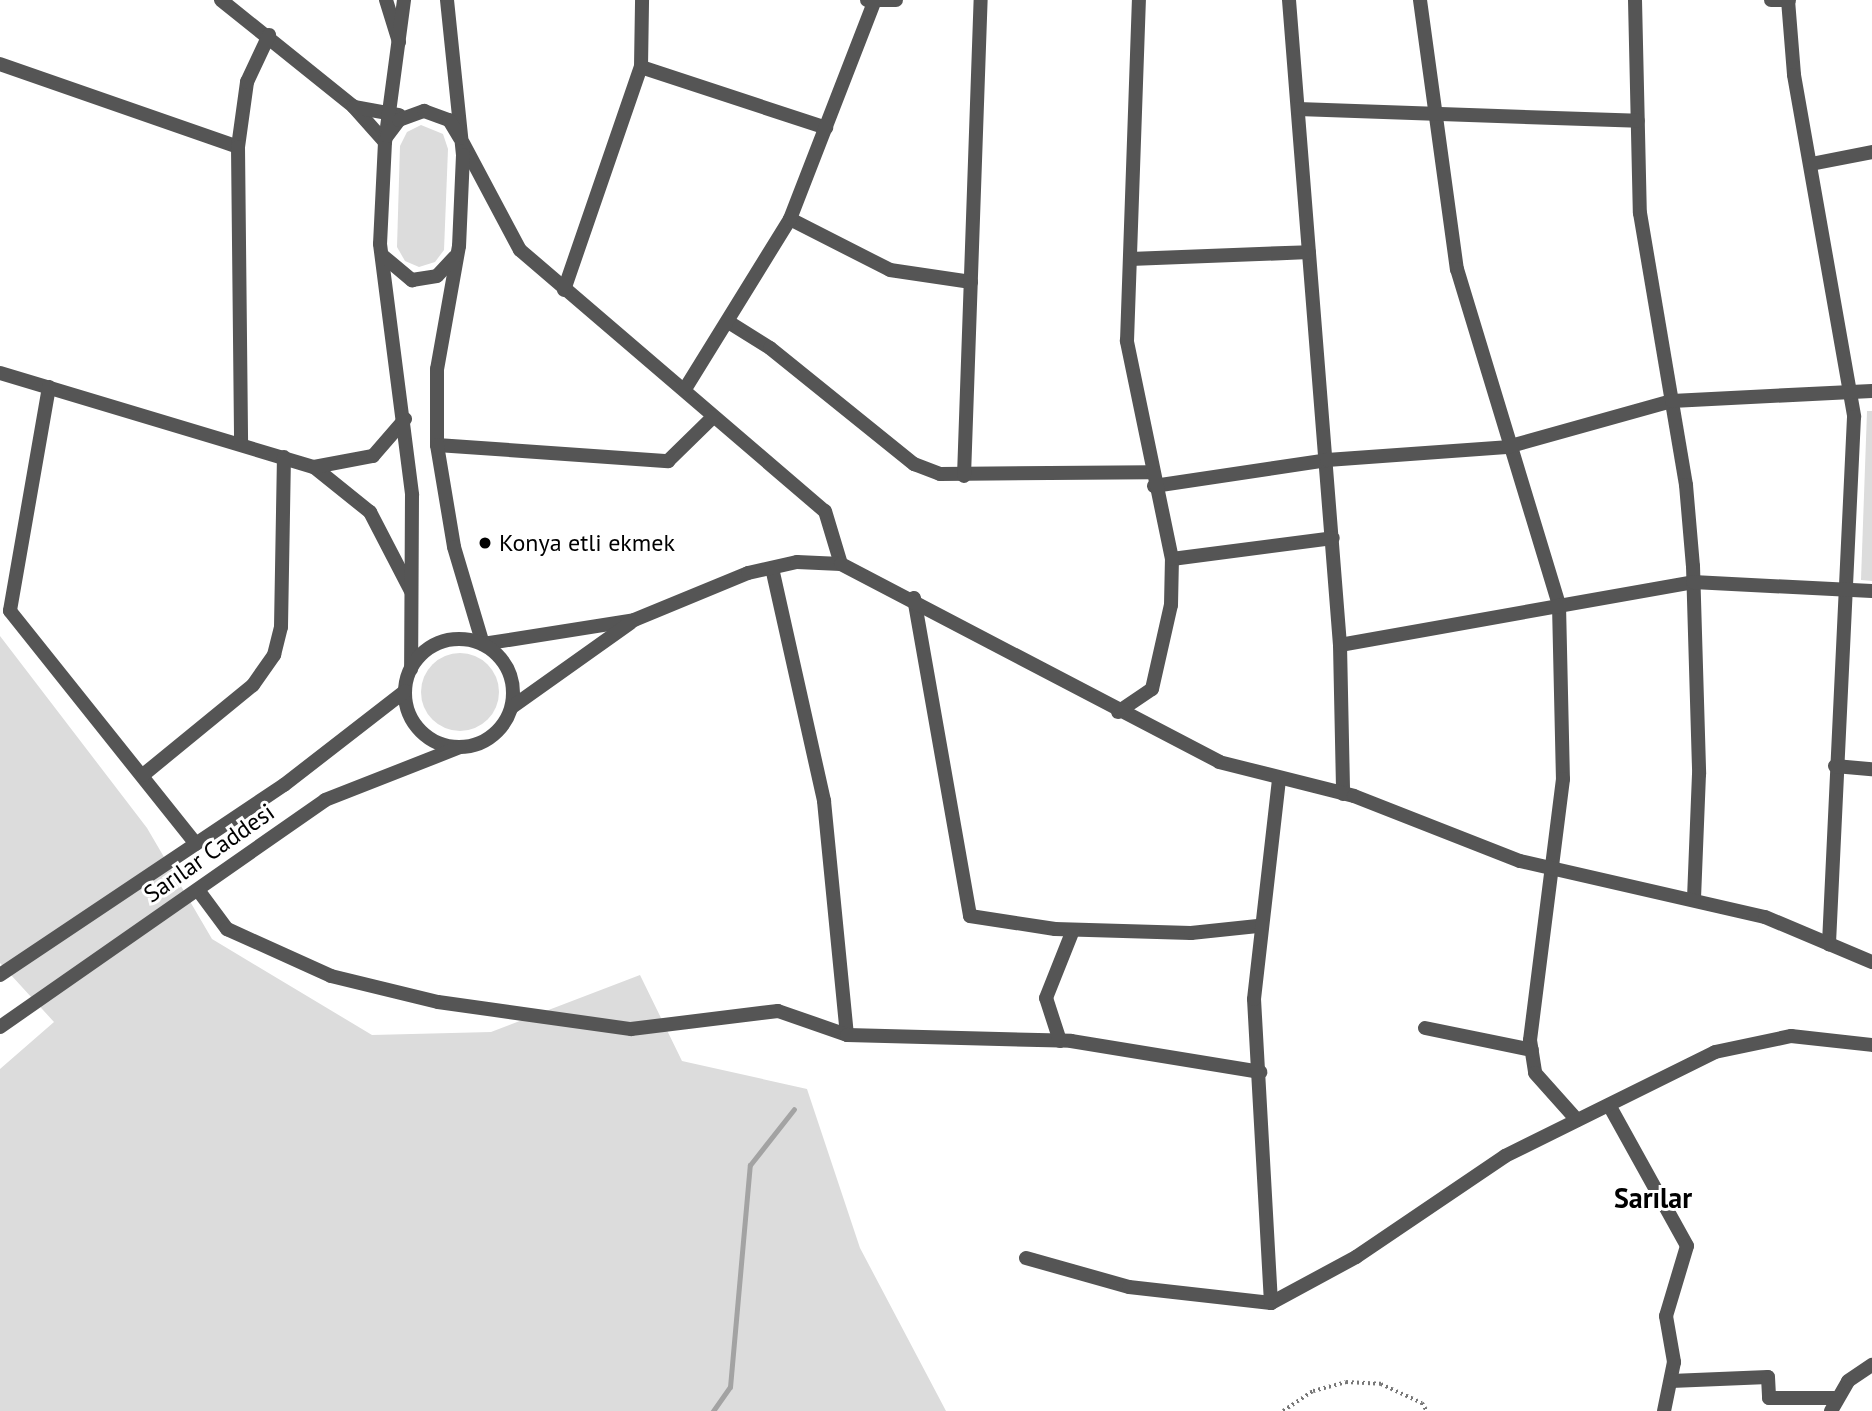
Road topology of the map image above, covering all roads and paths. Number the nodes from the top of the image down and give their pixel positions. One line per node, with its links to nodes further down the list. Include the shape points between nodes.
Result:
1 (221, 0): 15 (street)
2 (386, 0): 16 (street)
3 (404, 0): 16 (street)
4 (447, 0): 27 (street)
5 (642, 0): 18 (street)
6 (896, 0): 14 (street)
7 (981, 0): 36 (street)
8 (1139, 0): 35 (street)
9 (1289, 0): 20 (street)
10 (1420, 0): 22 (street)
11 (1635, 0): 24 (street)
12 (1771, 0): 13 (street)
13 (1789, 0): 30 (street)
14 (872, 1): 25 (street)
15 (269, 36): 19 (street); 28 (street, via 247,82)
16 (400, 45): 23 (street)
17 (0, 64): 28 (street)
18 (641, 67): 25 (street); 37 (street)
19 (353, 106): 23 (street); 26 (street)
20 (1298, 109): 22 (street); 34 (street)
21 (411, 113): 23 (street); 26 (street); 27 (street, via 449,120)
22 (1436, 113): 24 (street); 49 (street, via 1457,269)
23 (389, 116): 26 (street)
24 (1638, 121): 44 (street, via 1640,213)
25 (826, 128): 31 (street)
26 (385, 142): 32 (street)
27 (462, 142): 33 (street); 37 (street, via 520,250)
28 (238, 147): 47 (street)
29 (1872, 152): 30 (street)
30 (1811, 164): 42 (street)
31 (790, 219): 36 (street, via 890,270); 38 (street)
32 (380, 244): 33 (street, via 390,267 412,280 447,268); 46 (street)
33 (458, 246): 48 (street, via 437,369)
34 (1309, 252): 35 (street); 51 (street)
35 (1130, 260): 54 (street, via 1130,380)
36 (971, 282): 53 (street)
37 (564, 290): 41 (street)
38 (730, 323): 41 (street); 53 (street, via 770,348 914,464)
39 (0, 373): 40 (street)
40 (49, 387): 47 (street); 75 (street, via 9,611)
41 (685, 389): 45 (street)
42 (1850, 389): 43 (street); 44 (street); 60 (street)
43 (1872, 391)
44 (1672, 401): 49 (street); 59 (street)
45 (713, 418): 48 (street, via 668,461); 57 (street, via 825,511)
46 (405, 419): 52 (street, via 373,456); 61 (street)
47 (241, 444): 50 (street)
48 (437, 445): 66 (street, via 454,547)
49 (1507, 447): 51 (street); 64 (street)
50 (284, 457): 52 (street); 75 (street, via 281,627 274,655 253,685)
51 (1327, 460): 54 (street); 55 (street)
52 (314, 467): 61 (street, via 370,512)
53 (964, 476): 54 (street)
54 (1152, 478): 56 (street)
55 (1333, 538): 56 (street); 67 (street)
56 (1172, 559): 71 (street, via 1160,666 1152,688)
57 (841, 564): 58 (street, Sarılar Caddesi); 63 (street)
58 (772, 568): 65 (street, Sarılar Caddesi); 89 (street, via 824,801)
59 (1693, 582): 60 (street); 64 (street); 81 (street)
60 (1850, 590): 62 (street); 73 (street)
61 (412, 592): 68 (street)
62 (1872, 592)
63 (914, 598): 71 (street); 83 (street, via 970,916)
64 (1559, 605): 67 (street); 79 (street, via 1563,779)
65 (634, 620): 66 (street, Sarılar Caddesi); 70 (street, Sarılar Caddesi)
66 (483, 645): 68 (street, Sarılar Caddesi, via 450,640 421,655); 70 (street, via 509,671)
67 (1340, 645): 77 (street)
68 (411, 669): 69 (street)
69 (405, 691): 72 (street, via 415,724 427,737); 78 (street, Sarılar Caddesi)
70 (512, 707): 72 (street, Sarılar Caddesi, via 492,736)
71 (1118, 712): 76 (street, via 1219,762)
72 (460, 747): 80 (street, Sarılar Caddesi, via 325,800)
73 (1835, 766): 74 (street); 84 (street)
74 (1872, 769)
75 (143, 775): 78 (street)
76 (1279, 781): 77 (street); 82 (street)
77 (1343, 794): 79 (street)
78 (196, 844): 86 (street, Sarılar Caddesi)
79 (1555, 869): 81 (street); 92 (street, via 1531,1006)
80 (198, 890): 87 (street, Sarılar Caddesi); 89 (street, via 227,929 331,976 438,1002 631,1029 778,1011)
81 (1694, 898): 84 (street)
82 (1258, 926): 83 (street, via 1202,933); 93 (street)
83 (1073, 930): 90 (street, via 1046,998)
84 (1829, 944): 85 (street)
85 (1872, 962)
86 (0, 975)
87 (0, 1027)
88 (1425, 1028): 92 (street)
89 (847, 1035): 90 (street)
90 (1060, 1041): 93 (street)
91 (1872, 1045): 94 (street, via 1791,1036 1715,1052)
92 (1532, 1050): 95 (street, via 1535,1073)
93 (1260, 1072): 97 (street)
94 (1609, 1105): 95 (street); 99 (street, via 1687,1246 1666,1316)
95 (1577, 1120): 97 (street, via 1481,1170 1356,1257)
96 (1026, 1258): 97 (street, via 1129,1287)
97 (1271, 1303)
98 (1872, 1365): 100 (street)
99 (1671, 1381): 100 (street, via 1768,1377 1769,1398); 103 (street)
100 (1832, 1404)
101 (1283, 1411): 102 (path, via 1312,1391 1346,1382 1381,1384 1422,1403)
102 (1427, 1411)
103 (1664, 1411)

